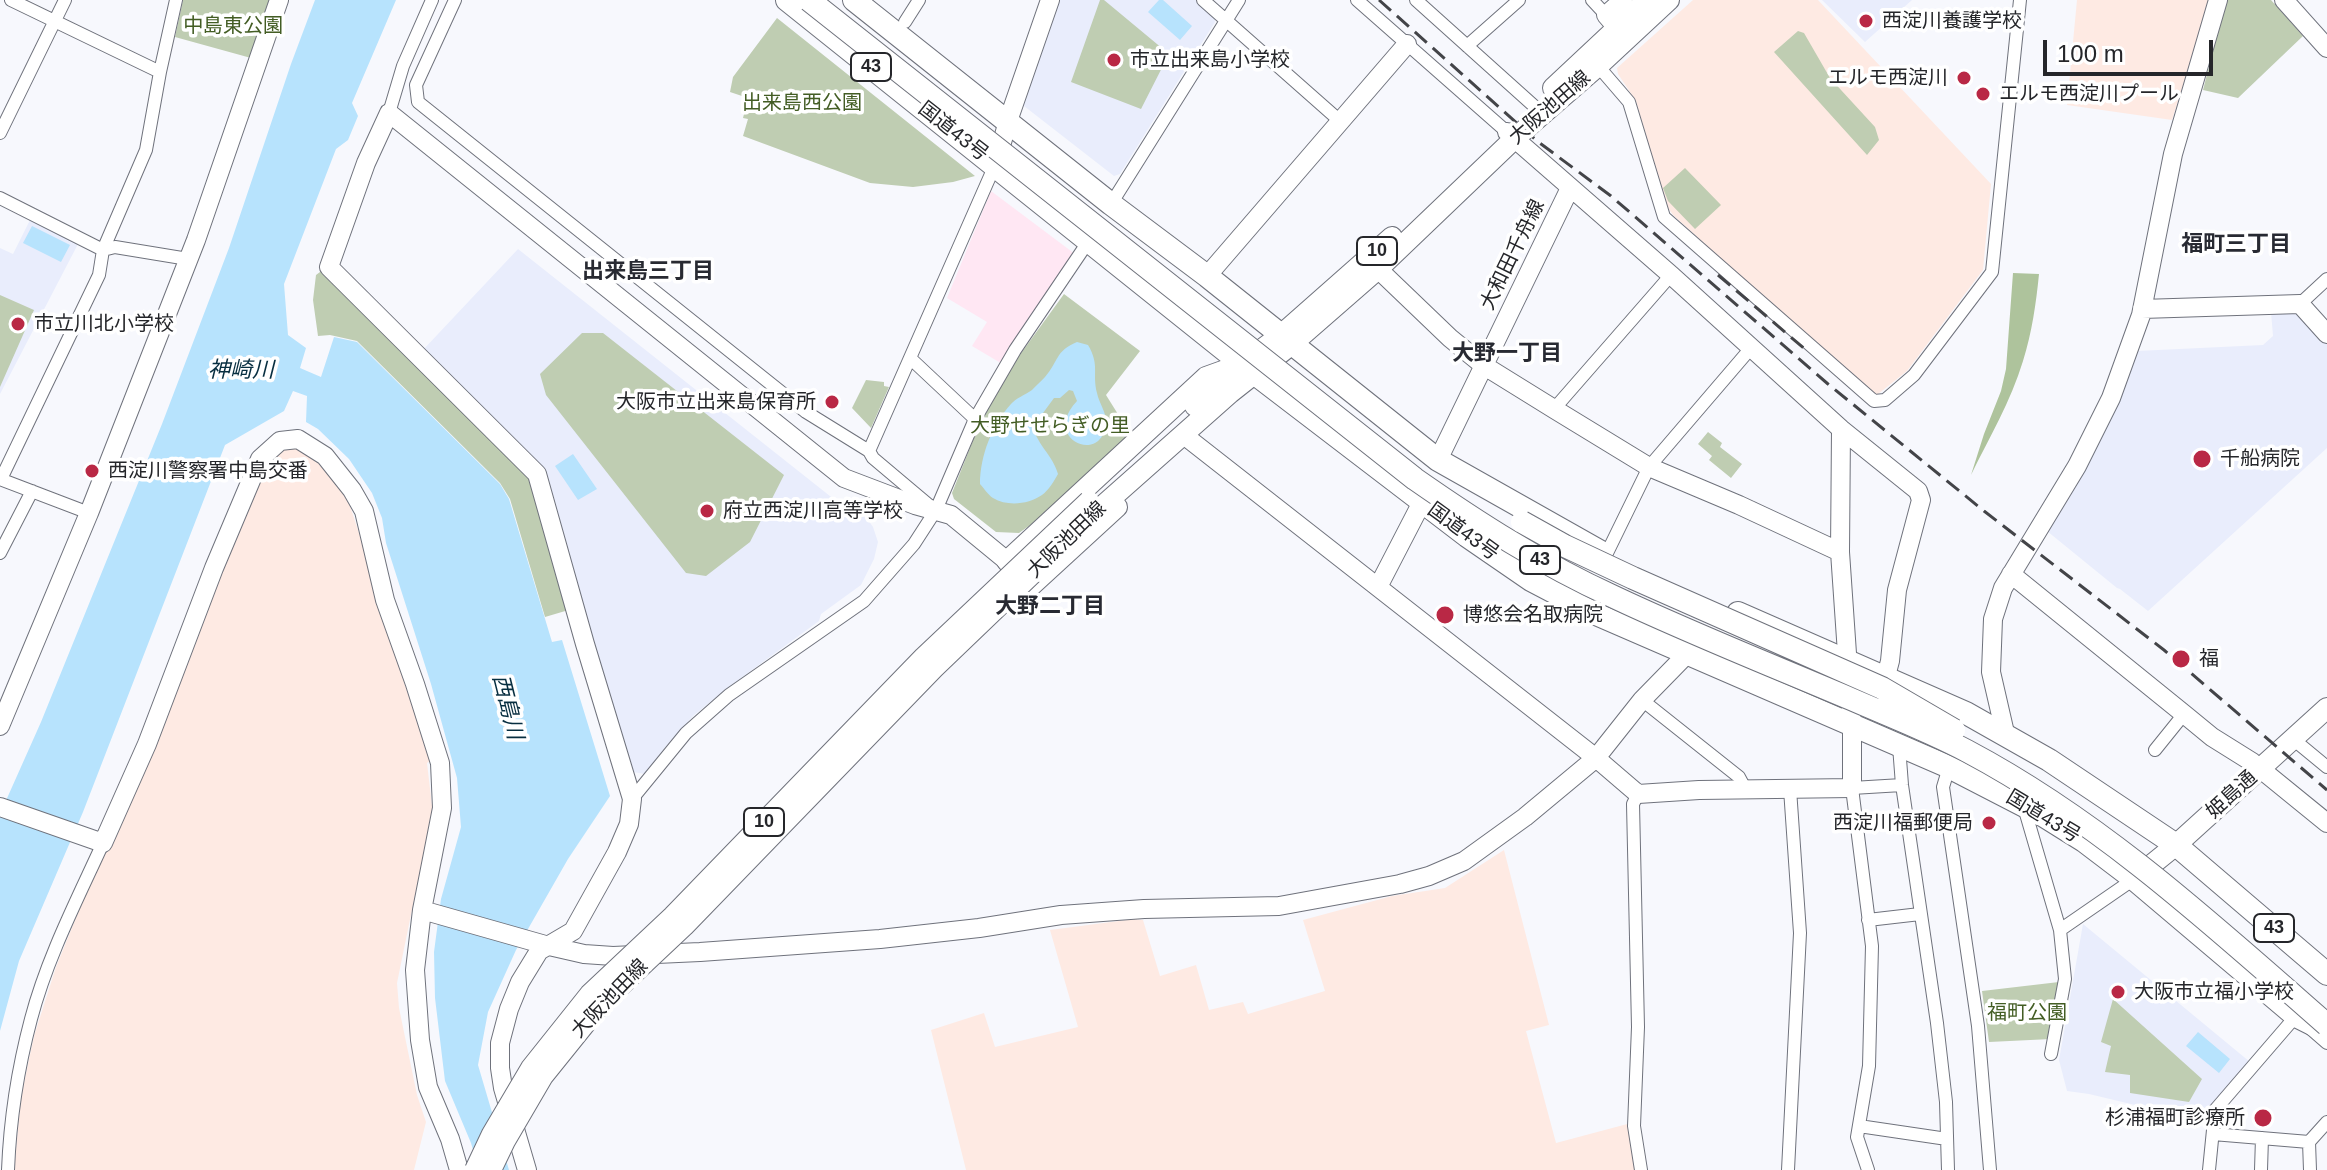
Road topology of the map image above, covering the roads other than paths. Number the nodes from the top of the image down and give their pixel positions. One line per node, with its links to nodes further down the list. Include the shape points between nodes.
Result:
1 (11, 0): 27 (street)
2 (65, 0): 27 (street)
3 (176, 0): 35 (street)
4 (279, 0): 50 (street)
5 (432, 0): 38 (street)
6 (455, 0): 68 (street, via 416,85 418,102 806,412)
7 (773, 0): 41 (street, via 906,103)
8 (787, 0): 41 (highway, 国道43号 / 43)
9 (809, 0): 93 (highway, 国道43号 / 43, bridge, via 1472,519 1612,596)
10 (833, 0): 93 (highway, 国道43号 / 43, bridge, via 1423,469 1492,517 1550,551)
11 (854, 0): 36 (highway, 43)
12 (877, 0): 29 (highway)
13 (919, 0): 29 (street)
14 (1050, 0): 39 (street)
15 (1203, 0): 28 (street)
16 (1239, 0): 28 (street)
17 (1357, 0): 31 (street)
18 (1416, 0): 32 (street)
19 (1592, 0): 30 (street)
20 (1623, 0): 30 (street)
21 (1647, 0): 30 (main road, 大阪池田線 / 10)
22 (1669, 0): 30 (main road, 大阪池田線 / 10)
23 (2020, 0): 34 (street, via 1992,272 1914,375 1879,402 1664,217 1629,102)
24 (2218, 0): 56 (street, via 2173,154)
25 (2284, 0): 33 (street)
26 (1514, 2): 32 (street)
27 (55, 21): 35 (street); 42 (street)
28 (1227, 21): 40 (street); 47 (street)
29 (905, 22): 36 (highway)
30 (1617, 27): 34 (main road, 大阪池田線 / 10); 37 (main road, 大阪池田線 / 10)
31 (1407, 44): 40 (street); 43 (street)
32 (1467, 46): 37 (street)
33 (2327, 48)
34 (1598, 66): 43 (main road, 大阪池田線 / 10)
35 (160, 72): 49 (street, via 146,150)
36 (949, 75): 39 (highway, 43)
37 (1534, 106): 43 (main road, 大阪池田線 / 10)
38 (389, 113): 75 (street, via 844,478); 106 (street, via 329,267 537,474)
39 (1008, 121): 44 (street); 47 (highway, 43)
40 (1340, 121): 53 (street)
41 (939, 122): 44 (highway, 国道43号 / 43)
42 (0, 133)
43 (1511, 135): 45 (street, 大和田千舟線); 51 (main road, 大阪池田線 / 10); 58 (main road, 大阪池田線 / 10, via 1368,259)
44 (995, 165): 48 (highway, 国道43号 / 43); 60 (street)
45 (1570, 188): 52 (street); 61 (street, 大和田千舟線)
46 (0, 198): 49 (street)
47 (1111, 204): 53 (highway, 43)
48 (1088, 242): 62 (highway, 国道43号 / 43); 65 (street)
49 (103, 250): 50 (street, via 115,247); 71 (street, via 99,275)
50 (188, 259): 76 (street)
51 (1378, 269): 58 (main road, 大阪池田線 / 10); 61 (street)
52 (1671, 275): 59 (street); 64 (street)
53 (1207, 276): 58 (highway, 43)
54 (2327, 279): 55 (street)
55 (2300, 304): 56 (street); 57 (street)
56 (2142, 309): 82 (street, via 2105,409 2077,466)
57 (2327, 334)
58 (1287, 340): 62 (main road, 大阪池田線 / 10); 69 (highway, 43)
59 (1751, 348): 66 (street); 70 (street)
60 (910, 358): 65 (street); 68 (street)
61 (1483, 365): 64 (street); 69 (street, 大和田千舟線)
62 (1248, 368): 63 (main road, 大阪池田線 / 10); 73 (highway, 国道43号 / 43); 74 (main road, 大阪池田線 / 10); 81 (main road, via 1206,377)
63 (1230, 393): 67 (main road); 74 (main road, 大阪池田線 / 10)
64 (1554, 409): 70 (street)
65 (975, 419): 75 (street)
66 (1841, 429): 78 (street); 86 (street, via 1903,477 1921,500 1897,590)
67 (1190, 440): 81 (main road, via 1032,585); 83 (street)
68 (869, 451): 75 (street)
69 (1438, 460): 80 (highway, 43); 93 (highway, bridge, via 1474,491 1565,546 1882,688)
70 (1649, 467): 78 (street); 80 (street)
71 (0, 479): 72 (street)
72 (32, 491): 76 (street); 79 (street)
73 (1422, 502): 77 (highway, 国道43号 / 43); 83 (street)
74 (1094, 506): 133 (main road, 大阪池田線 / 10, bridge, via 924,657 673,916 590,994 531,1068); 134 (main road, 大阪池田線 / 10, bridge, via 684,926 601,1004 543,1076)
75 (936, 510): 81 (street, via 951,515); 106 (street, via 864,601 729,695 686,733)
76 (89, 513): 90 (street)
77 (1467, 536): 84 (highway, 国道43号 / 43, via 1563,598); 93 (highway, bridge, via 1617,612 1888,725)
78 (1840, 552): 85 (street)
79 (0, 553)
80 (1606, 555): 85 (highway, 43)
81 (1007, 561)
82 (2011, 574): 89 (street); 92 (street, via 1993,619 1991,672)
83 (1378, 587): 97 (street)
84 (1687, 654): 87 (street); 91 (highway, 国道43号 / 43)
85 (1849, 661): 86 (highway, 43); 91 (street)
86 (1886, 676): 92 (highway, 43)
87 (1642, 700): 97 (street); 104 (street, via 1739,777)
88 (2327, 708): 94 (main road, 姫島通)
89 (2184, 714): 96 (street); 100 (street)
90 (0, 726)
91 (1852, 726): 95 (highway, 国道43号 / 43); 102 (street)
92 (2005, 733): 111 (highway, 43, via 2081,780)
93 (1951, 736): 120 (highway, 国道43号 / 43, via 2040,776 2112,825); 122 (highway, 国道43号 / 43, bridge, via 2097,832 2181,897)
94 (2293, 739): 99 (street); 100 (main road, 姫島通)
95 (1899, 746): 98 (highway, 国道43号 / 43); 101 (street)
96 (2155, 750)
97 (1596, 758): 105 (street); 117 (street, via 1464,861 1429,876 1314,900 1266,907 1075,914 880,939 700,952 613,956)
98 (1949, 767): 107 (highway, 国道43号 / 43); 140 (street, via 1943,787 1978,1026)
99 (2327, 767)
100 (2261, 769): 109 (street); 111 (main road, 姫島通)
101 (1902, 785): 102 (street); 114 (street)
102 (1852, 788): 103 (street); 115 (street)
103 (1790, 789): 104 (street); 137 (street, via 1800,933)
104 (1746, 790): 105 (street)
105 (1638, 794): 136 (street, via 1633,804 1638,1027 1634,1126)
106 (632, 799): 117 (street, via 617,852 573,931)
107 (2023, 804): 112 (highway, 国道43号 / 43); 116 (street)
108 (0, 807): 110 (street)
109 (2327, 823)
110 (99, 842): 113 (street, via 147,744 260,459 280,441 298,439 325,456 364,511 385,600 440,763 442,808); 131 (street, via 31,1018)
111 (2172, 849): 112 (main road, 姫島通); 118 (highway, 43); 119 (highway)
112 (2134, 879): 116 (street); 121 (highway, 国道43号 / 43)
113 (426, 911): 117 (street); 132 (street, via 415,970 420,1040 428,1087)
114 (1920, 914): 115 (street); 129 (street)
115 (1868, 920): 126 (street, via 1869,1066)
116 (2060, 930): 124 (street, via 2065,979)
117 (549, 946): 135 (street, via 539,951 520,982 500,1043 503,1088)
118 (2327, 974)
119 (2327, 993)
120 (2327, 1007)
121 (2296, 1016): 122 (highway, 国道43号 / 43); 123 (street); 127 (street, via 2215,1110)
122 (2327, 1027)
123 (2327, 1043)
124 (2051, 1054)
125 (2327, 1122): 130 (street)
126 (1859, 1126): 129 (street); 138 (street, via 1857,1137)
127 (2213, 1134): 128 (street); 141 (street)
128 (2262, 1138): 130 (street); 142 (street)
129 (1947, 1139): 139 (street)
130 (2309, 1142): 143 (street)
131 (8, 1170)
132 (459, 1170)
133 (475, 1170)
134 (491, 1170)
135 (527, 1170)
136 (1641, 1170)
137 (1788, 1170)
138 (1868, 1170)
139 (1948, 1170)
140 (1990, 1170)
141 (2209, 1170)
142 (2261, 1170)
143 (2310, 1170)

